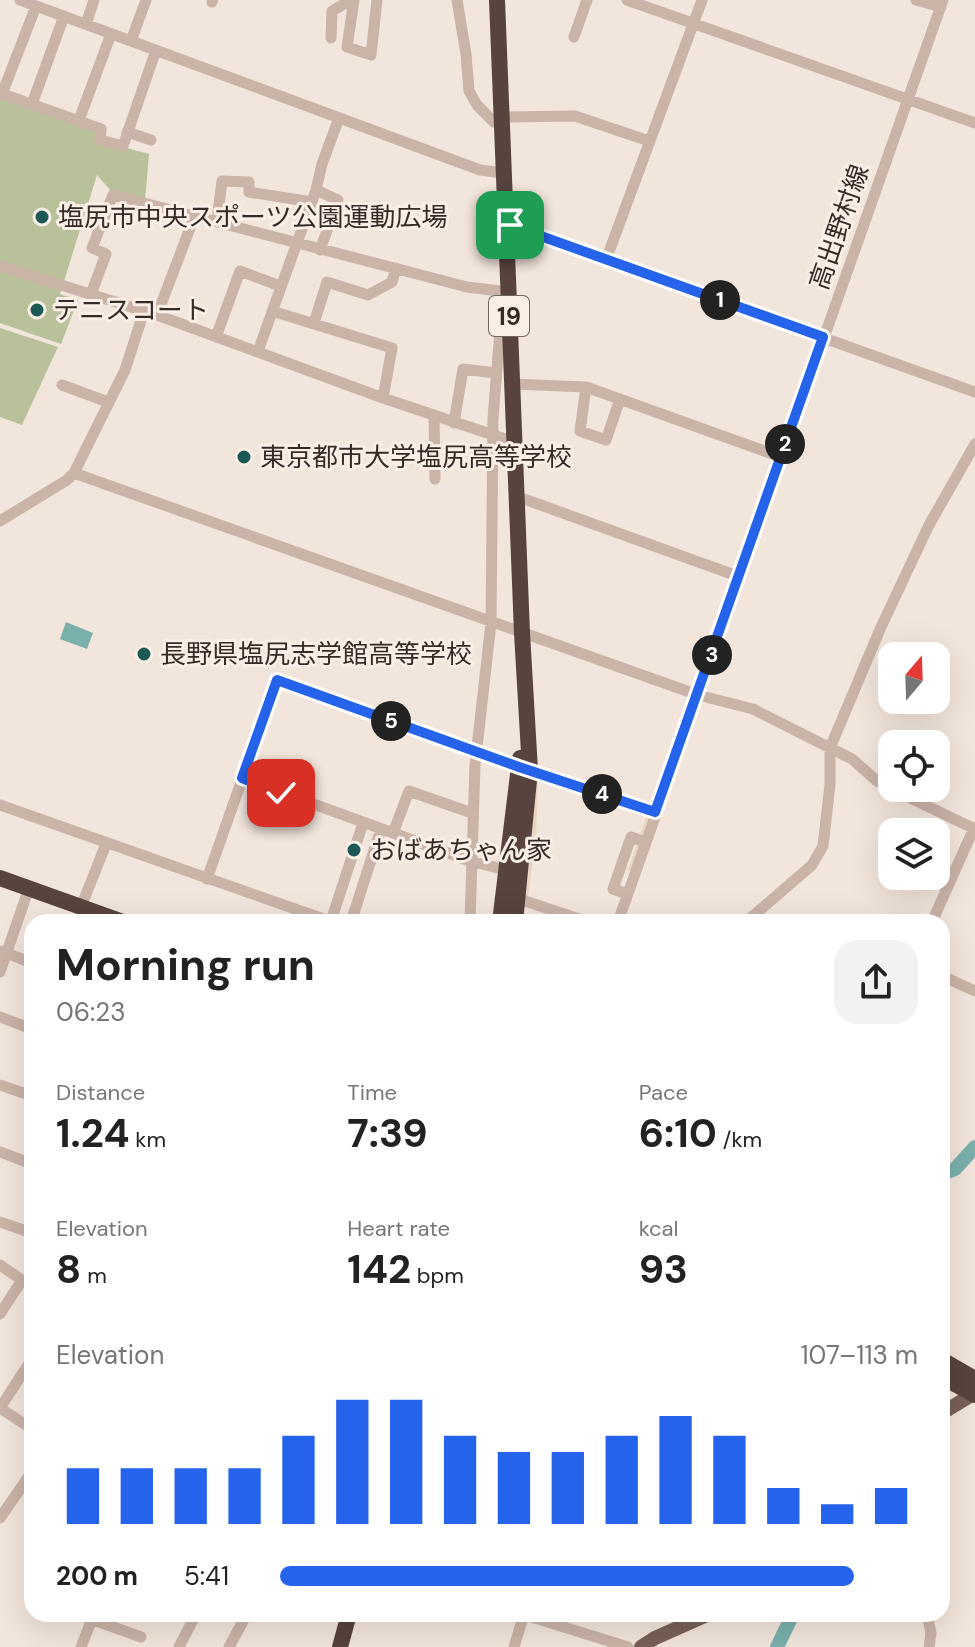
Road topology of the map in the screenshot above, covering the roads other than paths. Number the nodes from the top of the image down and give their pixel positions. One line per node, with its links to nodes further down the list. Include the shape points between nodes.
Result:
1 (20, 0): 13 (street)
2 (94, 0): 16 (street)
3 (146, 0): 20 (street)
4 (352, 0): 5 (street, via 347,47 374,60); 19 (street, via 332,11)
5 (377, 0)
6 (457, 0): 27 (street, via 469,91 494,122)
7 (497, 0): 27 (highway, 19)
8 (587, 0): 18 (street)
9 (627, 0): 15 (street)
10 (702, 0): 15 (street)
11 (916, 0): 12 (street)
12 (942, 4): 23 (street, 高出野村線)
13 (43, 5): 14 (street); 22 (street)
14 (64, 16): 16 (street); 24 (street)
15 (694, 23): 23 (street); 31 (street)
16 (86, 24): 17 (street)
17 (111, 34): 20 (street); 26 (street)
18 (574, 37)
19 (331, 38)
20 (131, 41): 21 (street)
21 (156, 50): 25 (street); 29 (street)
22 (1, 93): 24 (street)
23 (907, 99): 28 (street); 51 (street, 高出野村線)
24 (32, 104): 26 (street)
25 (339, 118): 32 (street, via 480,170); 33 (street)
26 (79, 120): 29 (street, via 101,129 100,140 123,146)
27 (501, 120): 31 (street, via 575,116); 32 (highway, 19)
28 (975, 123)
29 (127, 132): 30 (street)
30 (151, 140)
31 (649, 141): 39 (street)
32 (503, 173): 36 (highway, 19)
33 (314, 196): 35 (street, via 249,192 249,182 222,181); 37 (street); 38 (street, via 338,200)
34 (195, 215): 35 (street); 44 (street, via 113,195 92,248 106,254); 47 (street)
35 (217, 221): 37 (street)
36 (505, 224): 39 (street); 43 (highway, 19)
37 (297, 244): 38 (street); 42 (street)
38 (320, 250): 41 (street)
39 (606, 260): 51 (street)
40 (0, 266): 44 (street)
41 (396, 268): 43 (street); 48 (street, via 392,282 368,295 327,282)
42 (280, 286): 46 (street); 50 (street, via 240,271)
43 (508, 292): 49 (highway, 19)
44 (91, 294): 45 (street)
45 (144, 311): 47 (street); 60 (street, via 133,350)
46 (272, 311): 48 (street); 52 (street)
47 (157, 315): 50 (street)
48 (314, 323): 58 (street, via 392,348)
49 (509, 324): 53 (street, via 500,330); 54 (highway, 19)
50 (216, 337): 52 (street)
51 (823, 337): 57 (street); 66 (street, 高出野村線)
52 (258, 351): 58 (street)
53 (496, 373): 62 (street, via 463,369); 63 (street)
54 (512, 384): 56 (street); 64 (highway, 19)
55 (62, 385): 60 (street)
56 (586, 387): 59 (street); 59 (street, via 580,431 606,440)
57 (975, 392)
58 (383, 398): 61 (street)
59 (620, 399): 66 (street)
60 (108, 402): 67 (street)
61 (434, 416): 62 (street); 68 (street)
62 (454, 423): 63 (street)
63 (493, 436): 64 (street); 72 (street)
64 (514, 442): 69 (highway, 19)
65 (975, 444): 75 (street, via 929,525)
66 (781, 457): 71 (street, 高出野村線)
67 (74, 473): 70 (street); 72 (street)
68 (435, 479)
69 (516, 499): 71 (street); 73 (highway, 19)
70 (0, 521)
71 (740, 577): 74 (street, 高出野村線)
72 (491, 623): 73 (street); 76 (street)
73 (522, 633): 74 (street); 77 (highway, 19)
74 (698, 695): 75 (street, via 753,709); 80 (street, 高出野村線)
75 (830, 748): 83 (street, via 877,781); 102 (street, via 823,846 812,865)
76 (477, 751): 77 (street); 78 (street, via 277,680); 81 (street)
77 (524, 768): 80 (street); 87 (highway, 19)
78 (242, 778): 82 (street); 89 (street)
79 (0, 805): 85 (street)
80 (655, 812): 101 (street, 高出野村線)
81 (472, 813): 84 (street, via 409,791); 86 (street)
82 (363, 823): 84 (street); 95 (street)
83 (974, 828): 103 (street)
84 (387, 831): 86 (street); 96 (street)
85 (106, 844): 89 (street); 92 (street)
86 (470, 861): 87 (street); 97 (street)
87 (514, 872): 91 (highway, 19)
88 (0, 878): 90 (highway)
89 (207, 879): 94 (street)
90 (29, 888): 92 (highway); 104 (street)
91 (511, 897): 98 (highway, 19); 99 (highway); 100 (street)
92 (81, 907): 93 (highway)
93 (101, 914)
94 (308, 914)
95 (334, 914)
96 (354, 914)
97 (470, 914)
98 (504, 914)
99 (514, 914)
100 (563, 914)
101 (621, 914)
102 (755, 914)
103 (936, 914)
104 (3, 952): 105 (street); 106 (street)
105 (24, 960)
106 (0, 972)
107 (950, 980): 108 (street)
108 (975, 991)
109 (0, 1017): 110 (street)
110 (24, 1026)
111 (0, 1085): 112 (street)
112 (24, 1093)
113 (0, 1152): 114 (street)
114 (24, 1161)
115 (0, 1222): 116 (street)
116 (24, 1230)
117 (0, 1265): 118 (street)
118 (24, 1281)
119 (24, 1286): 120 (street)
120 (0, 1314)
121 (950, 1367): 124 (highway)
122 (24, 1371): 126 (street, via 0,1408)
123 (950, 1380): 124 (highway)
124 (975, 1390): 125 (main road)
125 (950, 1407)
126 (24, 1424)
127 (24, 1484): 128 (street)
128 (0, 1518)
129 (90, 1622): 140 (street)
130 (104, 1622): 138 (street)
131 (192, 1622): 141 (street)
132 (243, 1622): 142 (street)
133 (347, 1622): 143 (highway)
134 (521, 1622): 144 (street)
135 (548, 1622): 145 (street)
136 (694, 1622): 139 (main road)
137 (929, 1622): 147 (street)
138 (141, 1637)
139 (658, 1642): 146 (main road)
140 (81, 1647)
141 (179, 1647)
142 (229, 1647)
143 (340, 1647)
144 (514, 1647)
145 (628, 1647)
146 (641, 1647)
147 (929, 1647)

